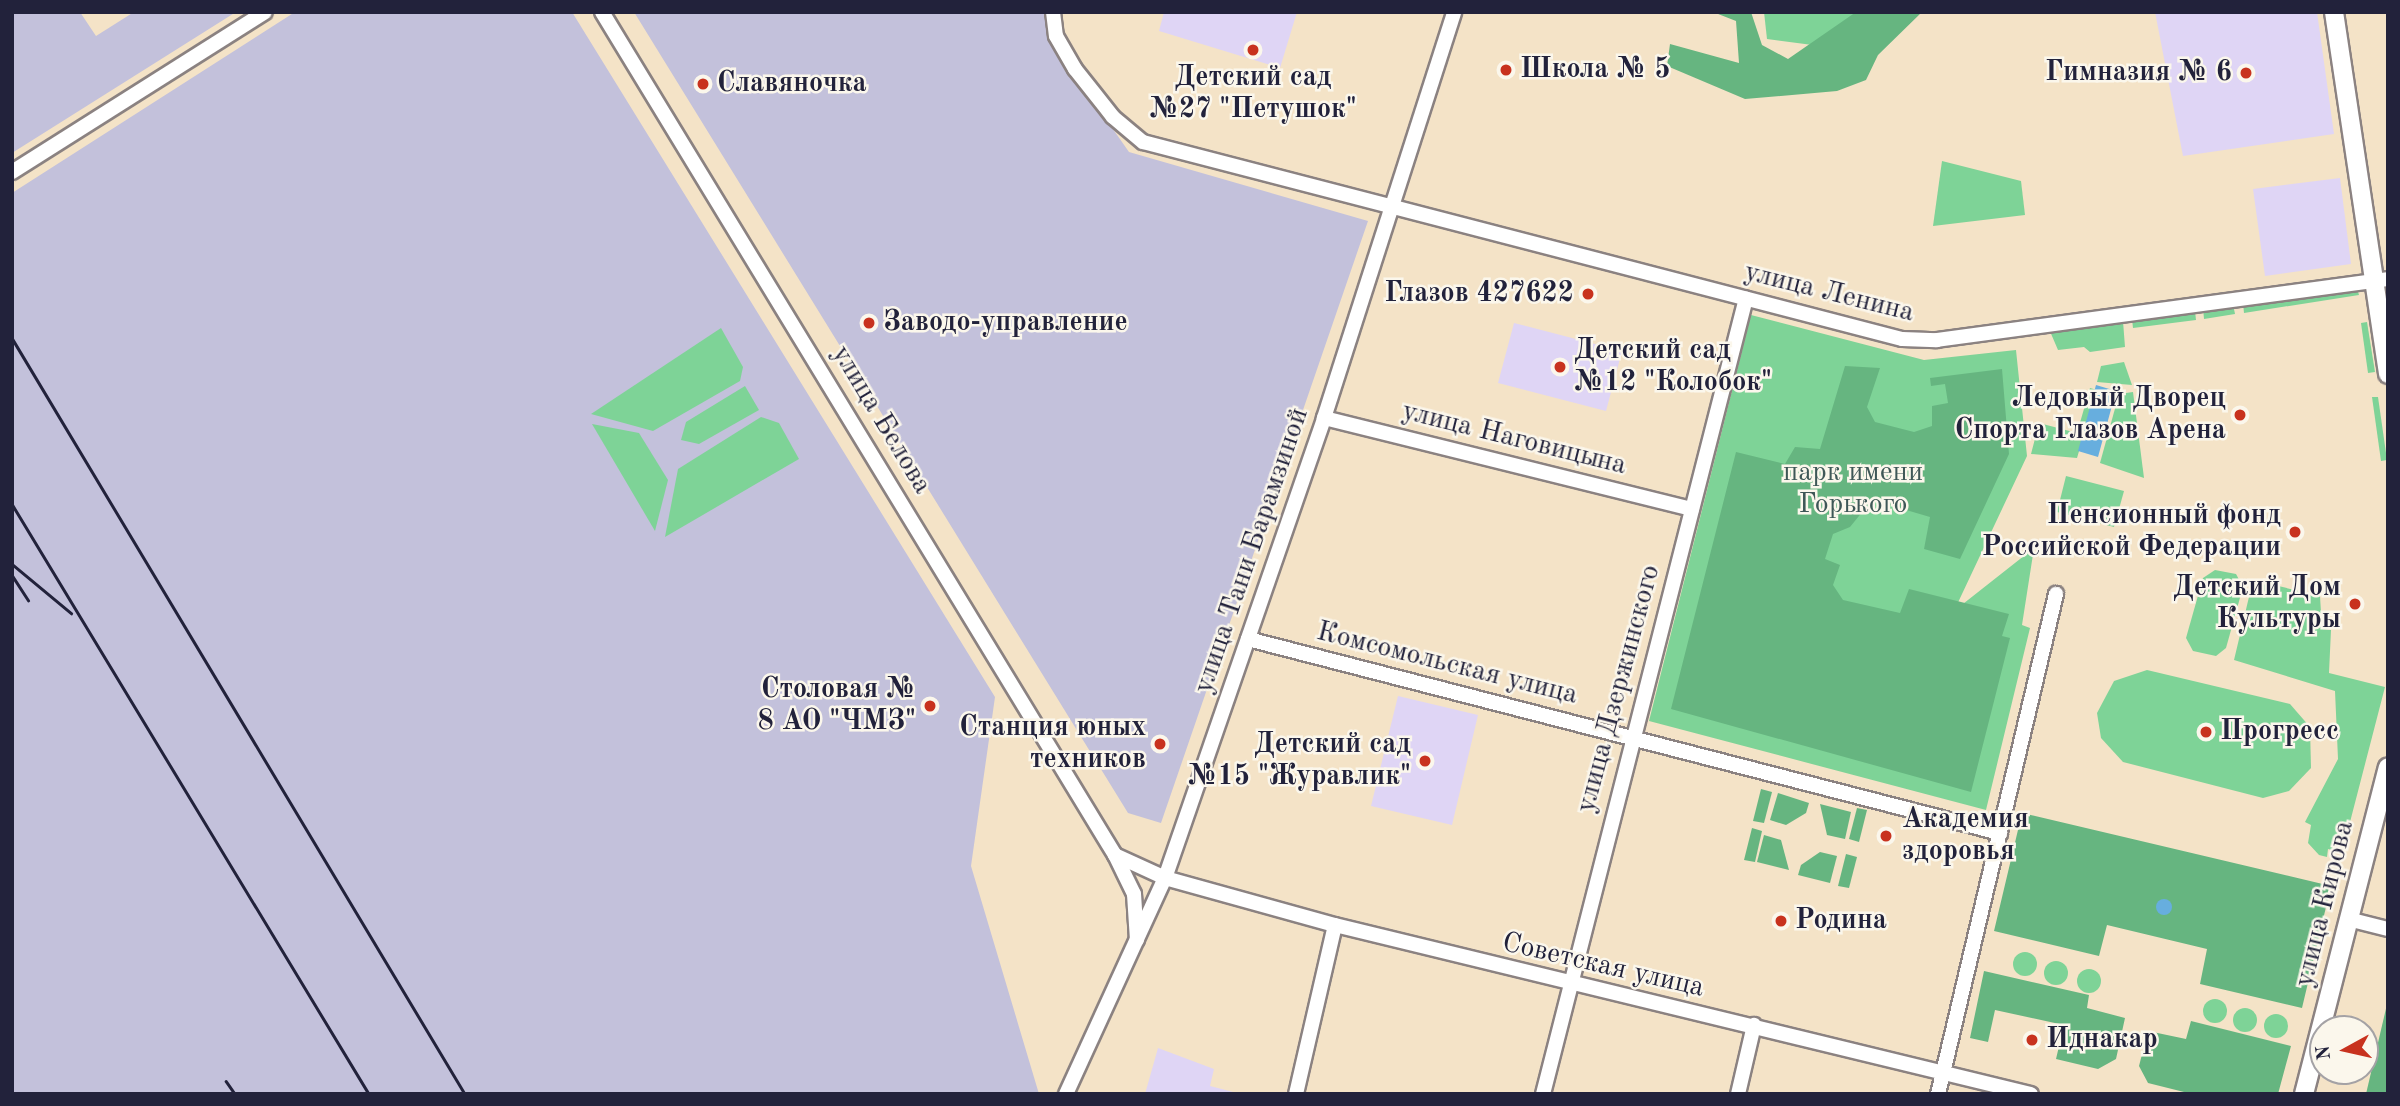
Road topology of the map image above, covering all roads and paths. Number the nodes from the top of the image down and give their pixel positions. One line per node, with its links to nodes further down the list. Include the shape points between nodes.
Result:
1 (265, 12): 7 (street)
2 (602, 12): 20 (street, улица Белова)
3 (1053, 12): 8 (street, улица Ленина, via 1056,36 1076,69 1113,117 1143,142)
4 (1454, 12): 8 (street, улица Тани Барамзиной)
5 (2334, 12): 9 (main road)
6 (2345, 12): 9 (main road)
7 (12, 172)
8 (1390, 210): 10 (street, улица Ленина); 12 (street, улица Тани Барамзиной)
9 (2384, 283): 10 (street, улица Ленина, via 1919,342); 11 (main road)
10 (1746, 298): 13 (street, улица Дзержинского)
11 (2388, 374)
12 (1324, 418): 13 (street, улица Наговицына); 15 (street, улица Тани Барамзиной)
13 (1692, 509): 16 (street, улица Дзержинского)
14 (2056, 594): 19 (street)
15 (1248, 639): 16 (street, Комсомольская улица); 21 (street, улица Тани Барамзиной)
16 (1632, 737): 19 (street, Комсомольская улица); 26 (street, улица Дзержинского)
17 (2388, 768): 22 (main road, улица Кирова)
18 (2388, 799): 22 (main road, улица Кирова)
19 (2000, 833): 29 (street)
20 (1115, 855): 21 (street); 25 (street, улица Белова, via 1134,894)
21 (1165, 878): 23 (street, Советская улица); 25 (street, улица Тани Барамзиной)
22 (2353, 920): 24 (street); 27 (main road, улица Кирова); 36 (main road, улица Кирова)
23 (1335, 925): 26 (street, Советская улица); 31 (street)
24 (2388, 929)
25 (1136, 947): 30 (street, улица Тани Барамзиной)
26 (1569, 985): 28 (street, Советская улица); 32 (street, улица Дзержинского)
27 (2333, 1015)
28 (1754, 1025): 29 (street, Советская улица); 33 (street)
29 (1943, 1074): 34 (street); 35 (street, Советская улица)
30 (1066, 1094)
31 (1296, 1094)
32 (1543, 1094)
33 (1738, 1094)
34 (1938, 1094)
35 (2031, 1094)
36 (2304, 1094)

